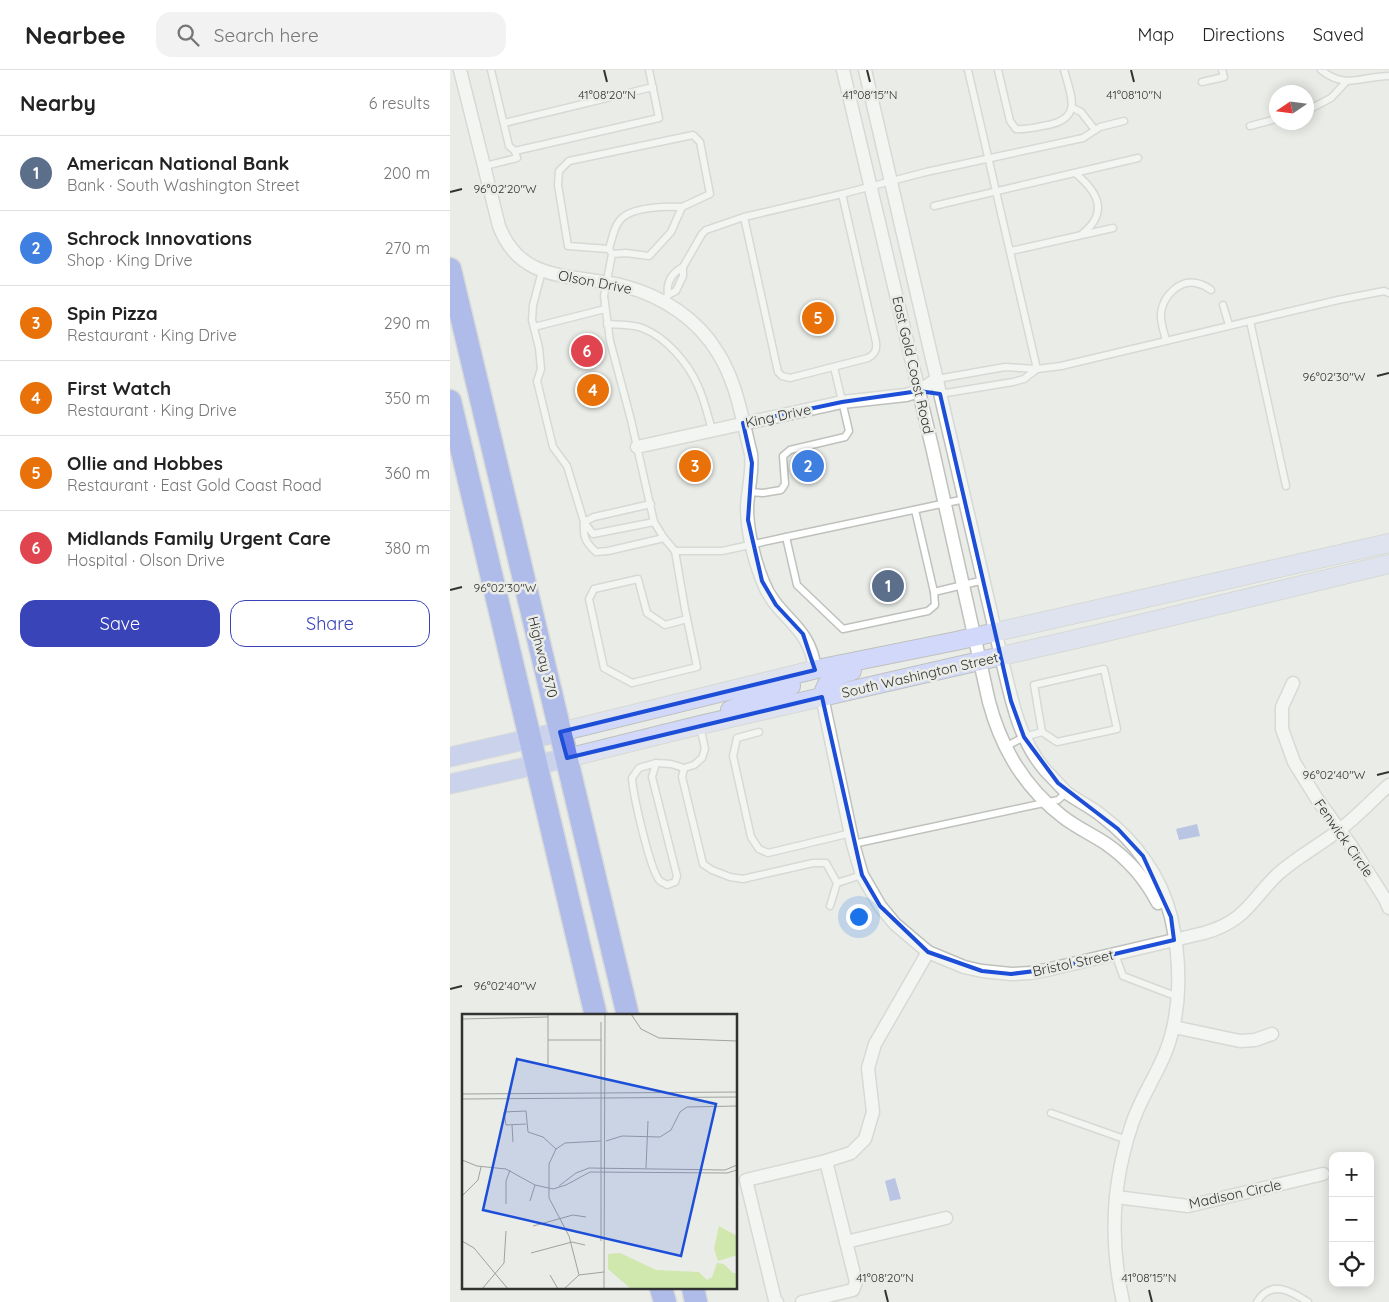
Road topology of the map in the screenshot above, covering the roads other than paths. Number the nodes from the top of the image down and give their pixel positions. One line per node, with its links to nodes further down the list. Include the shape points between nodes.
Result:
1 (460, 70): 25 (street, Olson Drive)
2 (491, 70): 19 (lane)
3 (649, 70): 14 (lane)
4 (844, 70): 28 (street, East Gold Coast Road)
5 (864, 70): 27 (street, East Gold Coast Road)
6 (968, 70): 24 (lane)
7 (998, 70): 16 (lane, via 1010,121 1016,129 1058,123 1065,120)
8 (1064, 70): 16 (lane)
9 (1222, 70): 12 (lane, via 1224,78)
10 (1321, 70): 13 (lane)
11 (1389, 76): 13 (lane)
12 (1202, 82)
13 (1346, 82): 15 (lane, via 1331,98)
14 (652, 87): 19 (lane); 22 (lane, via 659,118)
15 (1314, 107)
16 (1073, 108): 21 (lane, via 1081,112)
17 (1124, 120): 21 (lane)
18 (1269, 121): 20 (lane)
19 (504, 123): 22 (lane, via 509,146)
20 (1250, 126)
21 (1094, 130): 24 (lane, via 1083,138)
22 (515, 151): 25 (lane, via 517,158)
23 (1138, 158): 26 (lane)
24 (988, 159): 27 (lane); 29 (lane)
25 (485, 166): 39 (street, Olson Drive, via 503,236 520,258)
26 (1075, 173): 29 (lane); 35 (lane, via 1094,192 1098,207 1088,229)
27 (891, 181): 28 (lane); 53 (street, East Gold Coast Road)
28 (871, 186): 30 (lane); 54 (street, East Gold Coast Road)
29 (996, 191): 31 (lane); 37 (lane)
30 (842, 194): 33 (lane); 51 (lane, via 876,349 868,358)
31 (934, 206)
32 (682, 207): 36 (lane, via 665,206 622,217 616,226); 36 (lane, via 671,232 649,256); 36 (lane, via 710,194 700,142 694,135 569,161 559,171 558,185 568,246)
33 (744, 217): 43 (lane, via 702,234 683,268 676,291); 51 (lane, via 778,372 790,378)
34 (1113, 228): 35 (lane)
35 (1078, 236): 37 (lane)
36 (610, 251): 40 (lane)
37 (1011, 251): 52 (lane)
38 (450, 268): 90 (highway, Highway 370)
39 (542, 271): 40 (street, Olson Drive); 49 (lane, via 533,305)
40 (606, 282): 43 (street, Olson Drive); 45 (lane)
41 (1211, 290): 50 (lane, via 1197,283 1174,289 1165,299 1161,313)
42 (1389, 293): 46 (lane, via 1384,291)
43 (666, 298): 58 (street, Olson Drive, via 694,323 717,352 734,387)
44 (1223, 305): 48 (lane)
45 (604, 309): 47 (lane); 49 (lane)
46 (1250, 320): 48 (lane); 61 (lane)
47 (607, 324): 59 (lane, via 644,328 666,343 687,367 698,386); 60 (lane)
48 (1229, 325): 50 (lane)
49 (534, 327): 67 (lane, via 541,368 537,382 553,447 567,466)
50 (1166, 340): 52 (lane)
51 (834, 367): 57 (lane)
52 (1037, 369): 53 (lane, via 1005,367); 55 (lane, via 1024,379 1013,382)
53 (937, 378): 54 (street, King Drive); 55 (street, East Gold Coast Road)
54 (919, 392): 55 (street, King Drive); 57 (street, King Drive); 64 (street, East Gold Coast Road)
55 (940, 394): 63 (street, East Gold Coast Road)
56 (450, 401): 90 (highway, Highway 370, via 470,487)
57 (842, 402): 58 (street, King Drive); 62 (lane, via 850,431 846,437 790,450 783,456 785,484 781,490)
58 (743, 423): 59 (street, King Drive); 62 (street, Olson Drive, via 752,463)
59 (712, 430): 60 (street, King Drive)
60 (637, 447): 65 (lane)
61 (1286, 486)
62 (749, 492): 72 (street, Olson Drive, via 747,511)
63 (965, 499): 64 (lane); 75 (street, East Gold Coast Road)
64 (945, 503): 66 (lane); 76 (street, East Gold Coast Road)
65 (651, 504): 67 (lane); 68 (lane)
66 (915, 510): 69 (lane); 77 (lane)
67 (584, 522): 68 (lane, via 593,534); 70 (lane, via 586,543 596,552)
68 (654, 522): 70 (lane)
69 (786, 537): 72 (lane); 77 (lane, via 797,585 843,629 928,610 935,605)
70 (664, 538): 73 (lane)
71 (1389, 543): 79 (main road, South Washington Street)
72 (752, 544): 73 (lane, via 722,551); 84 (street, Olson Drive, via 766,589 803,634)
73 (675, 551): 78 (lane)
74 (1389, 564): 82 (main road, South Washington Street)
75 (984, 580): 76 (lane); 79 (street, East Gold Coast Road)
76 (963, 585): 77 (lane); 80 (street, East Gold Coast Road)
77 (934, 592)
78 (687, 619): 78 (lane, via 665,625 646,613 638,579 594,589 589,599 604,668 632,683 697,667)
79 (996, 631): 80 (main road, South Washington Street); 82 (street, East Gold Coast Road)
80 (975, 636): 81 (main road, South Washington Street); 83 (street, East Gold Coast Road)
81 (919, 648): 84 (main road, South Washington Street); 86 (main road, via 910,658 833,677 826,683)
82 (1001, 656): 83 (main road, South Washington Street); 91 (street, East Gold Coast Road)
83 (981, 660): 86 (main road, South Washington Street); 92 (street, East Gold Coast Road, via 994,719)
84 (815, 670): 87 (main road, via 807,682 779,689); 90 (main road, South Washington Street)
85 (1293, 683): 101 (street, Fenwick Circle, via 1282,707 1282,729 1294,762)
86 (822, 697): 87 (main road, South Washington Street); 102 (street, Bristol Street)
87 (700, 725): 94 (main road, South Washington Street); 96 (lane, via 705,749 702,758)
88 (759, 732): 102 (lane, via 737,738 733,756 751,837 759,849 768,853)
89 (1042, 732): 89 (lane, via 1057,742 1117,729 1104,669 1034,685); 91 (lane)
90 (545, 735): 93 (main road, South Washington Street); 94 (highway, Highway 370); 94 (highway, Highway 370)
91 (1024, 737): 92 (lane); 99 (street, East Gold Coast Road, via 1045,770)
92 (1005, 747): 100 (street, East Gold Coast Road)
93 (450, 757)
94 (551, 761): 97 (main road, South Washington Street); 111 (highway, Highway 370); 112 (highway, Highway 370)
95 (656, 763): 95 (lane, via 639,768 632,778 654,870 660,881 667,885 675,882 677,876 652,777); 96 (lane)
96 (684, 768): 104 (lane, via 682,778 703,864 730,877 743,879 813,863 826,864)
97 (450, 784)
98 (1389, 784): 101 (street, Bristol Street)
99 (1067, 792): 100 (lane, via 1058,800); 107 (street, East Gold Coast Road, via 1118,828 1143,856 1171,917)
100 (1046, 803): 102 (lane); 107 (street, East Gold Coast Road, via 1123,857 1156,898)
101 (1339, 830): 106 (street, Fenwick Circle); 107 (street, Bristol Street, via 1294,861 1236,920 1216,930)
102 (852, 839): 103 (street, Bristol Street)
103 (862, 875): 104 (lane); 108 (street, Bristol Street, via 895,924)
104 (837, 883): 105 (lane)
105 (830, 906)
106 (1389, 908)
107 (1174, 940): 109 (street, Bristol Street); 110 (street)
108 (928, 952): 109 (street, Bristol Street, via 982,971 1011,974 1051,969); 117 (street, via 875,1044 868,1068 873,1112 865,1139 851,1153)
109 (1115, 954): 110 (lane, via 1123,976)
110 (1178, 997): 113 (street)
111 (596, 1014)
112 (627, 1014)
113 (1174, 1026): 114 (street, via 1240,1041); 116 (street, via 1166,1052)
114 (1272, 1034)
115 (1050, 1113): 116 (lane)
116 (1127, 1140): 119 (street)
117 (826, 1161): 121 (street); 122 (street, via 746,1180)
118 (1323, 1174): 119 (street, Madison Circle, via 1188,1206)
119 (1116, 1197): 124 (street, via 1114,1237)
120 (946, 1218): 121 (street)
121 (846, 1242): 123 (street, via 856,1282 853,1290)
122 (777, 1302)
123 (802, 1302)
124 (1123, 1302)
125 (1257, 1302): 126 (lane, via 1266,1292 1280,1289 1286,1289)
126 (1308, 1302)

